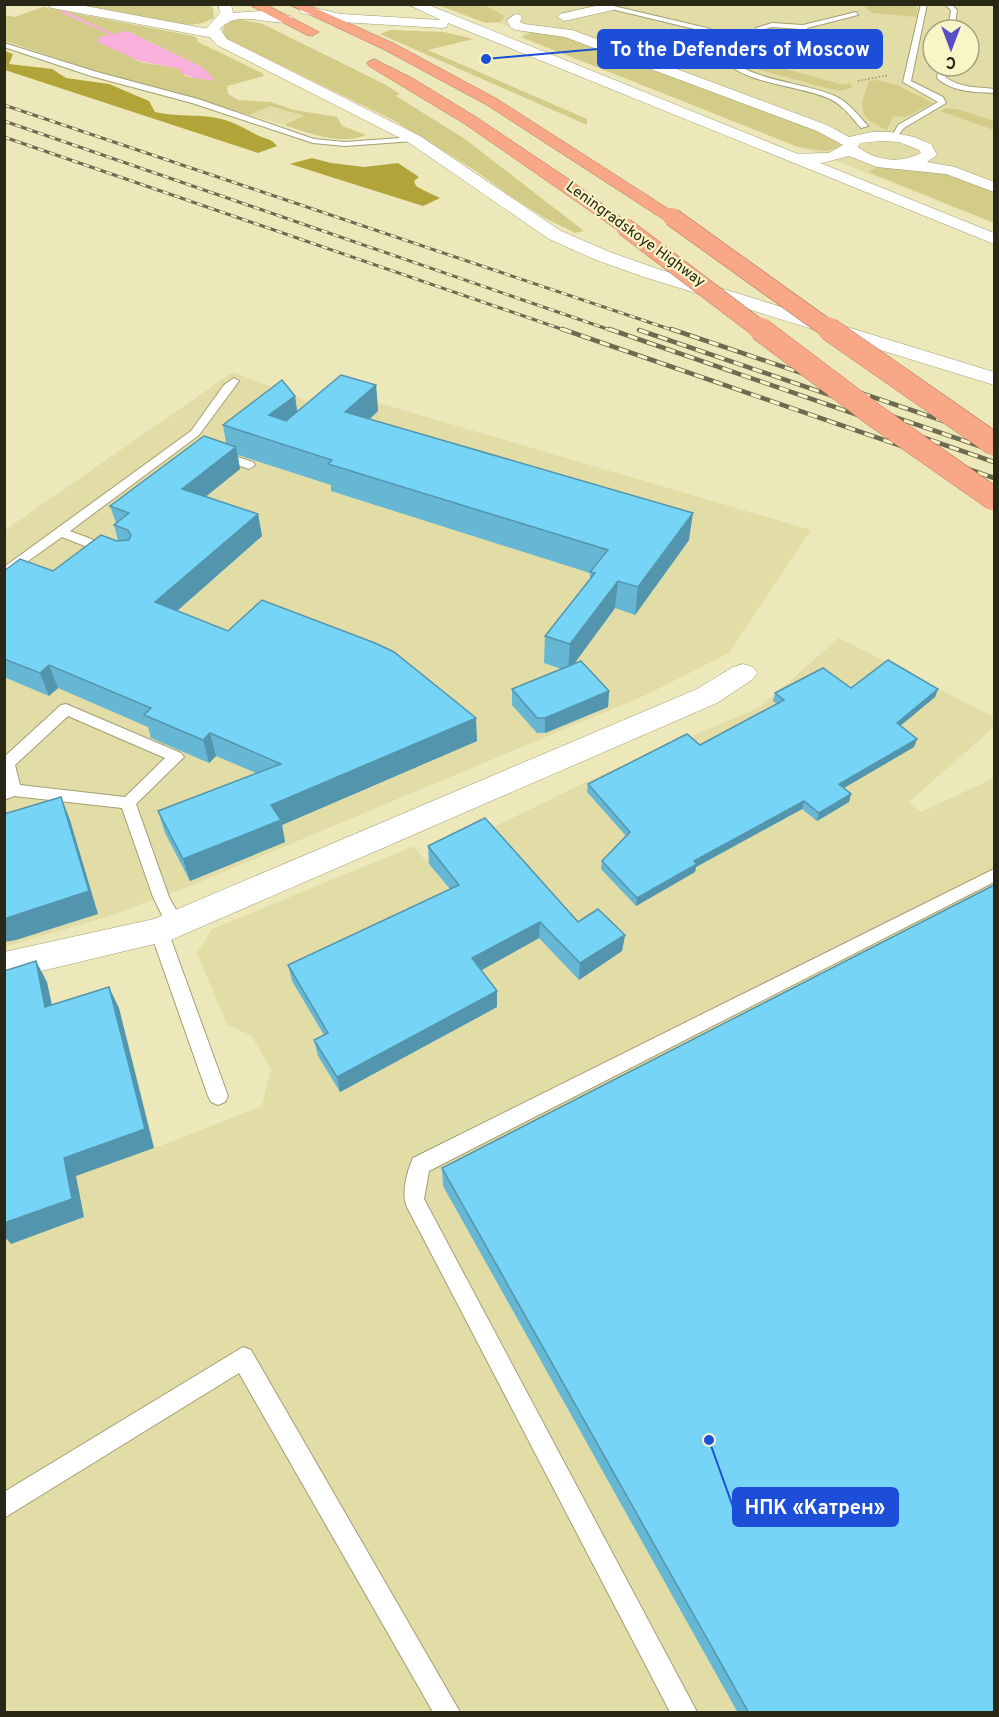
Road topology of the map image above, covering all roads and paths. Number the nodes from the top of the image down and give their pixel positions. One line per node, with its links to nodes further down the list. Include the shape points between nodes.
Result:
1 (51, 4): 20 (street, via 169,27)
2 (224, 4): 20 (main road, via 227,13)
3 (254, 4): 16 (highway)
4 (413, 4): 21 (main road)
5 (926, 4): 8 (lane); 33 (lane)
6 (945, 4): 9 (lane); 15 (lane, via 954,10)
7 (641, 5): 10 (lane)
8 (932, 5)
9 (938, 5)
10 (606, 6): 17 (street); 26 (lane, via 705,29)
11 (300, 7): 18 (main road, via 341,18); 28 (highway, Leningradskoye Highway)
12 (500, 9): 22 (street, via 522,16 513,20 514,24)
13 (851, 9): 19 (lane, via 856,14)
14 (548, 13): 17 (street)
15 (953, 18)
16 (286, 19): 20 (main road, via 252,15 229,18); 25 (highway)
17 (566, 19): 22 (street, via 566,25); 23 (street)
18 (430, 24): 21 (main road); 28 (main road, via 375,31 373,34)
19 (803, 27): 24 (lane, via 806,33 797,37); 24 (lane, via 772,25 758,29)
20 (215, 28): 42 (main road, via 222,42 232,48)
21 (473, 29): 45 (main road)
22 (546, 30): 43 (street, via 567,33 811,123 841,136)
23 (602, 31)
24 (759, 37): 26 (lane)
25 (329, 39)
26 (739, 42): 29 (lane)
27 (4, 45): 42 (lane, via 195,101 313,141 345,144)
28 (384, 45): 54 (highway, Leningradskoye Highway, bridge, via 492,102 672,218)
29 (718, 48): 31 (lane); 40 (lane, via 725,60 744,71 831,97 845,105)
30 (360, 56): 57 (highway, Leningradskoye Highway, bridge, via 533,161 874,415)
31 (671, 56): 32 (street)
32 (698, 66)
33 (908, 69): 36 (path); 41 (lane, via 907,82 942,103)
34 (719, 74): 38 (street)
35 (941, 78): 37 (lane, via 967,88)
36 (858, 81)
37 (994, 91)
38 (793, 101)
39 (834, 116): 40 (street)
40 (864, 126): 41 (street)
41 (893, 136): 43 (street, via 869,136 854,140); 44 (street, via 912,139)
42 (414, 139): 52 (main road, via 555,235 603,256)
43 (851, 146): 45 (street, via 841,155 824,159); 46 (street, via 858,156)
44 (927, 148): 47 (street, via 929,155 919,162); 48 (street)
45 (792, 157): 49 (main road)
46 (876, 162): 47 (street); 49 (street)
47 (904, 164): 50 (street, via 949,170)
48 (994, 172)
49 (840, 176): 51 (main road)
50 (994, 187)
51 (994, 239)
52 (994, 379)
53 (234, 381): 55 (lane, via 216,400 206,422)
54 (994, 444)
55 (203, 448): 56 (lane); 58 (lane)
56 (249, 465)
57 (994, 499)
58 (61, 532): 59 (lane); 60 (lane)
59 (119, 554)
60 (4, 574)
61 (743, 673): 65 (street, via 707,696)
62 (9, 792): 63 (lane); 63 (lane, via 7,764 66,709 176,757)
63 (128, 803): 65 (lane, via 161,897)
64 (994, 875): 70 (lane, via 420,1165 414,1200)
65 (167, 928): 66 (street); 67 (lane)
66 (4, 966)
67 (218, 1096)
68 (4, 1506): 69 (lane, via 243,1358)
69 (447, 1713)
70 (684, 1713)

